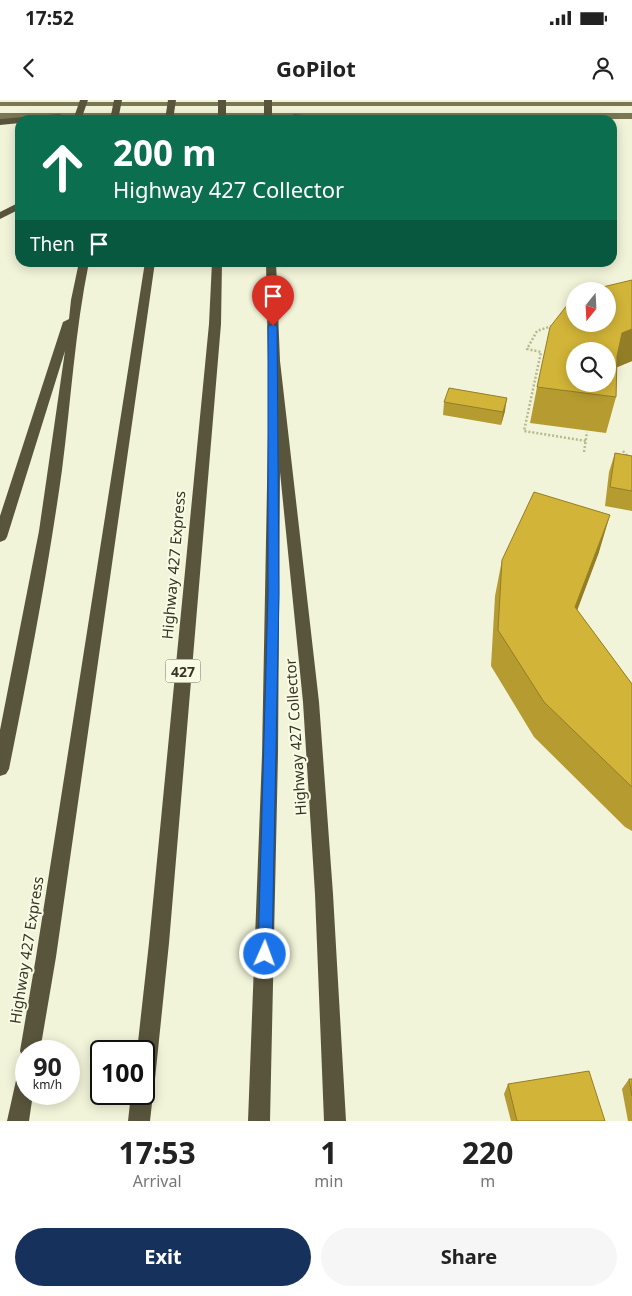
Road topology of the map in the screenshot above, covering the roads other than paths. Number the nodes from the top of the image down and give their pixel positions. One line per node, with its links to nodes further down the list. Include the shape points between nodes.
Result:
1 (84, 100): 7 (highway)
2 (118, 100): 8 (highway)
3 (172, 100): 9 (highway)
4 (222, 100): 10 (highway)
5 (0, 104): 6 (main road)
6 (632, 104)
7 (79, 115)
8 (115, 115)
9 (170, 115)
10 (222, 115)
11 (0, 116): 14 (main road)
12 (617, 116): 13 (main road)
13 (632, 116)
14 (15, 118)
15 (15, 120): 16 (highway)
16 (0, 122)
17 (15, 208): 18 (highway)
18 (0, 216)
19 (83, 267): 23 (highway)
20 (149, 267): 27 (highway, Highway 427 Express)
21 (217, 267): 28 (highway, Highway 427 Express / 427, via 209,393)
22 (271, 267): 24 (highway, Highway 427 Collector)
23 (78, 291): 25 (highway); 26 (highway, via 51,497)
24 (274, 361): 33 (highway, via 271,708); 34 (highway, Highway 427 Collector, via 311,702)
25 (0, 537)
26 (0, 769)
27 (32, 1040)
28 (148, 1040)
29 (21, 1105): 31 (highway)
30 (141, 1105): 32 (highway)
31 (18, 1121)
32 (139, 1121)
33 (259, 1121)
34 (334, 1121)

